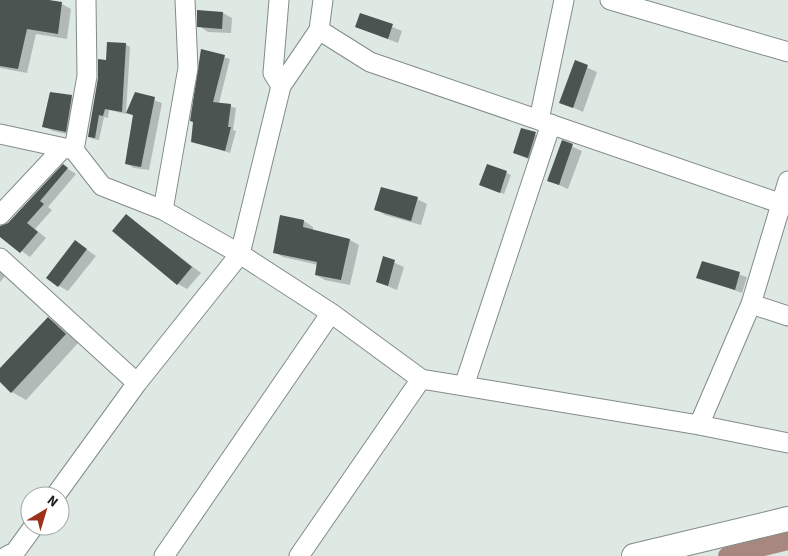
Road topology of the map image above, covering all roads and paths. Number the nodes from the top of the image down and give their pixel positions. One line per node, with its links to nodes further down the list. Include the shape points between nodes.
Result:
1 (86, 0): 12 (street, via 86,76)
2 (185, 0): 15 (street, via 188,68)
3 (279, 0): 9 (street, via 273,73)
4 (323, 0): 7 (street)
5 (564, 0): 10 (street)
6 (610, 0): 8 (street)
7 (319, 30): 9 (street); 10 (street, via 370,62)
8 (788, 52)
9 (281, 86): 17 (street)
10 (545, 122): 14 (street); 24 (street)
11 (0, 134): 12 (street)
12 (69, 149): 15 (street, via 102,186); 16 (street)
13 (788, 181): 14 (street)
14 (785, 206): 19 (street)
15 (163, 210): 17 (street)
16 (0, 214)
17 (240, 254): 20 (street); 23 (street)
18 (0, 258): 23 (street)
19 (752, 304): 21 (street); 25 (street)
20 (332, 313): 22 (street); 31 (street)
21 (788, 316)
22 (421, 379): 24 (street); 32 (street)
23 (137, 383): 27 (street)
24 (464, 386): 25 (street)
25 (700, 425): 26 (street)
26 (788, 443)
27 (62, 486)
28 (788, 519): 33 (street)
29 (27, 536): 30 (street, via 15,552)
30 (7, 556)
31 (164, 556)
32 (299, 556)
33 (634, 556)

